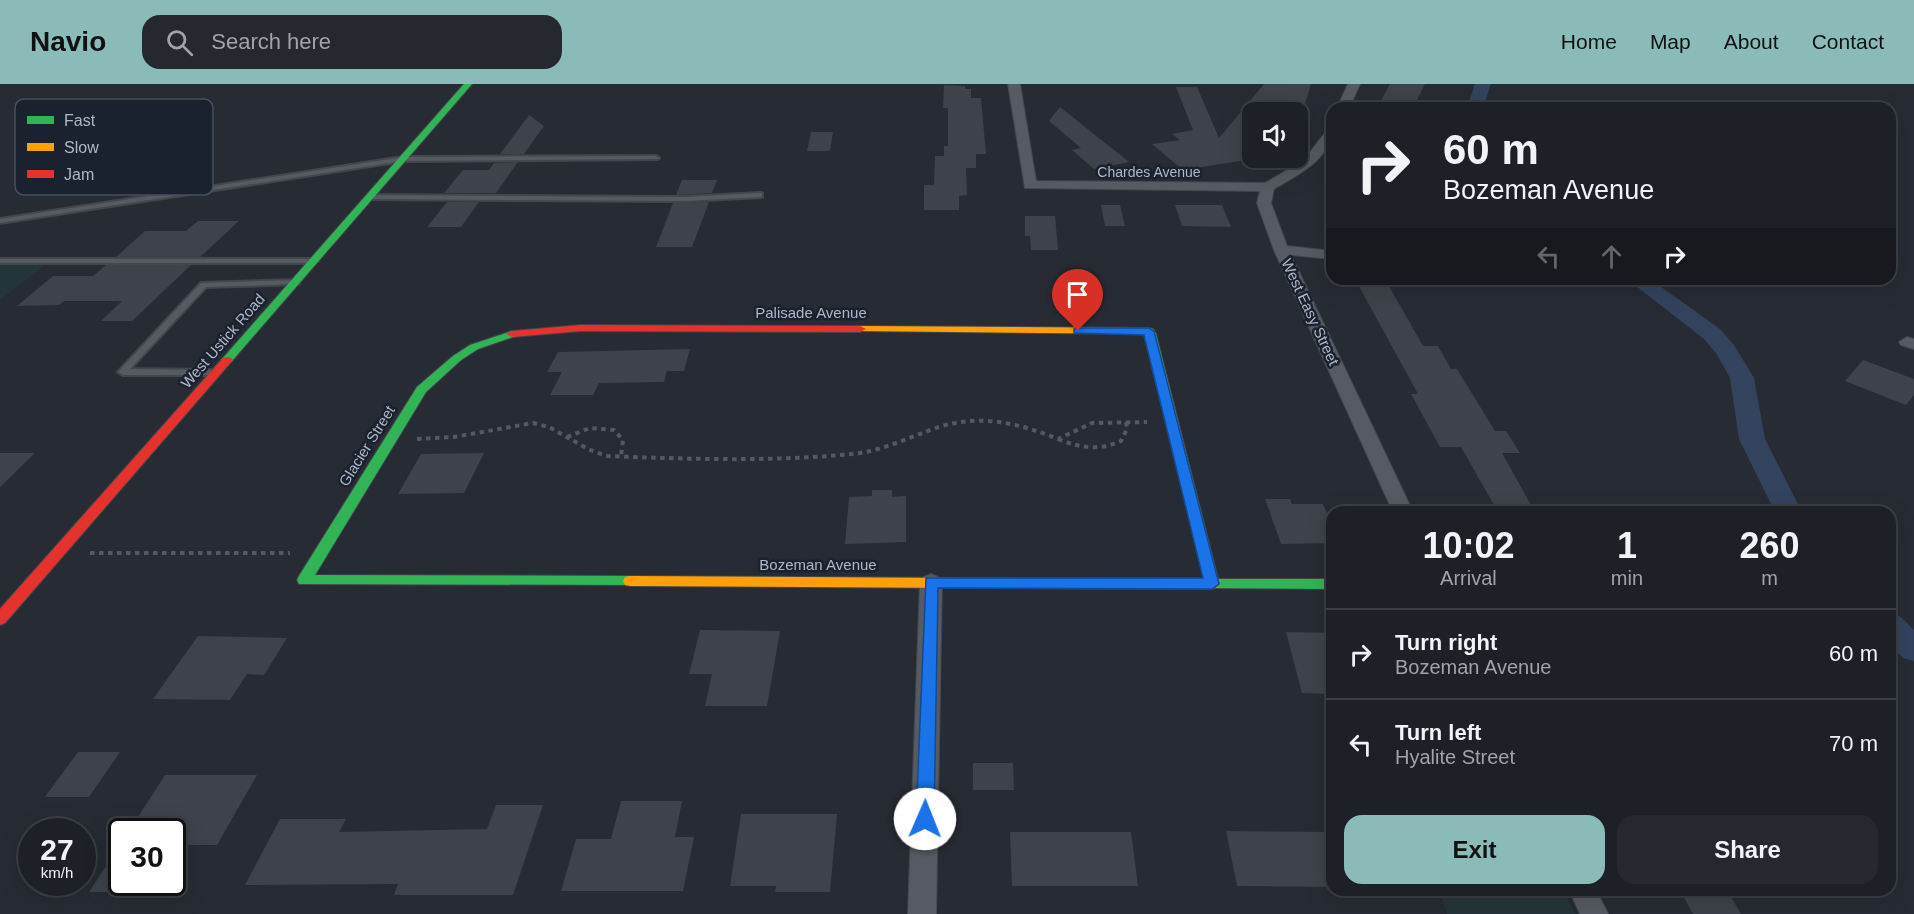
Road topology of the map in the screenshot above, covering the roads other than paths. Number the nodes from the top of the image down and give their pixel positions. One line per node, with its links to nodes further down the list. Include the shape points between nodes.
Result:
1 (468, 84): 7 (street, West Ustick Road)
2 (1014, 84): 8 (street, Chardes Avenue, via 1030,185)
3 (1354, 84): 4 (street)
4 (1346, 102)
5 (1326, 140): 8 (street, via 1307,164)
6 (656, 158): 7 (lane)
7 (403, 159): 9 (lane); 12 (street, West Ustick Road)
8 (1268, 187): 14 (street, West Easy Street, via 1264,203)
9 (213, 188)
10 (169, 195): 13 (lane)
11 (759, 195): 12 (lane, via 660,199)
12 (370, 197): 17 (street, West Ustick Road)
13 (0, 221)
14 (1281, 250): 15 (street); 21 (street, West Easy Street)
15 (1326, 254)
16 (0, 261): 17 (lane)
17 (314, 261): 18 (street, West Ustick Road)
18 (297, 282): 20 (street, West Ustick Road); 20 (lane, via 204,285 123,372)
19 (476, 345): 22 (street, Glacier Street, via 438,370 421,390); 24 (street, Palisade Avenue, via 522,332 581,328 1149,331)
20 (216, 374): 26 (street, West Ustick Road)
21 (1400, 506)
22 (304, 580): 23 (street, Bozeman Avenue)
23 (931, 582): 24 (street, Bozeman Avenue); 28 (street)
24 (1212, 584): 25 (street, Bozeman Avenue)
25 (1326, 584)
26 (0, 619)
27 (1585, 896): 29 (street)
28 (922, 914)
29 (1594, 914)

